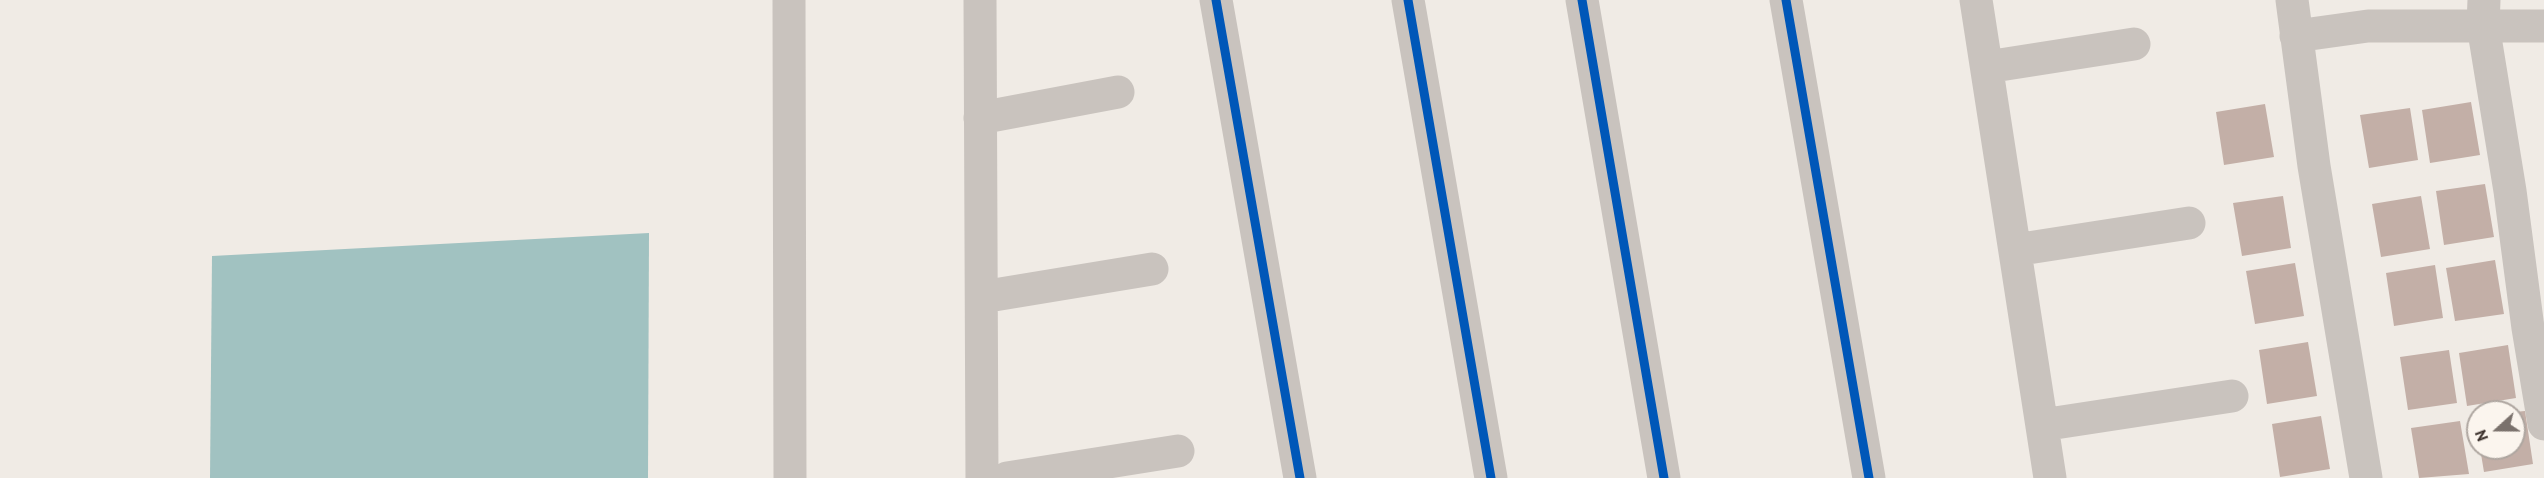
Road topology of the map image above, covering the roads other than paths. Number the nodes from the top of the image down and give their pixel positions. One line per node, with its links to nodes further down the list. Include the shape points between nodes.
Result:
1 (789, 0): 25 (street)
2 (980, 0): 16 (street)
3 (1216, 0): 28 (street)
4 (1408, 0): 29 (street)
5 (1582, 0): 30 (street)
6 (1786, 0): 31 (street)
7 (1976, 0): 14 (street)
8 (2292, 0): 12 (street)
9 (2483, 12): 10 (street, via 2414,28); 11 (street); 22 (street)
10 (2367, 13): 12 (street)
11 (2544, 26)
12 (2296, 36): 33 (street)
13 (2134, 44): 14 (street)
14 (1987, 67): 18 (street)
15 (1118, 92): 16 (street)
16 (981, 118): 20 (street)
17 (2189, 222): 18 (street)
18 (2015, 250): 23 (street)
19 (1152, 269): 20 (street)
20 (982, 297): 26 (street)
21 (2232, 396): 23 (street)
22 (2544, 424)
23 (2042, 425): 32 (street)
24 (1178, 451): 27 (street)
25 (790, 478)
26 (982, 478)
27 (1007, 478)
28 (1300, 478)
29 (1491, 478)
30 (1664, 478)
31 (1869, 478)
32 (2050, 478)
33 (2366, 478)

